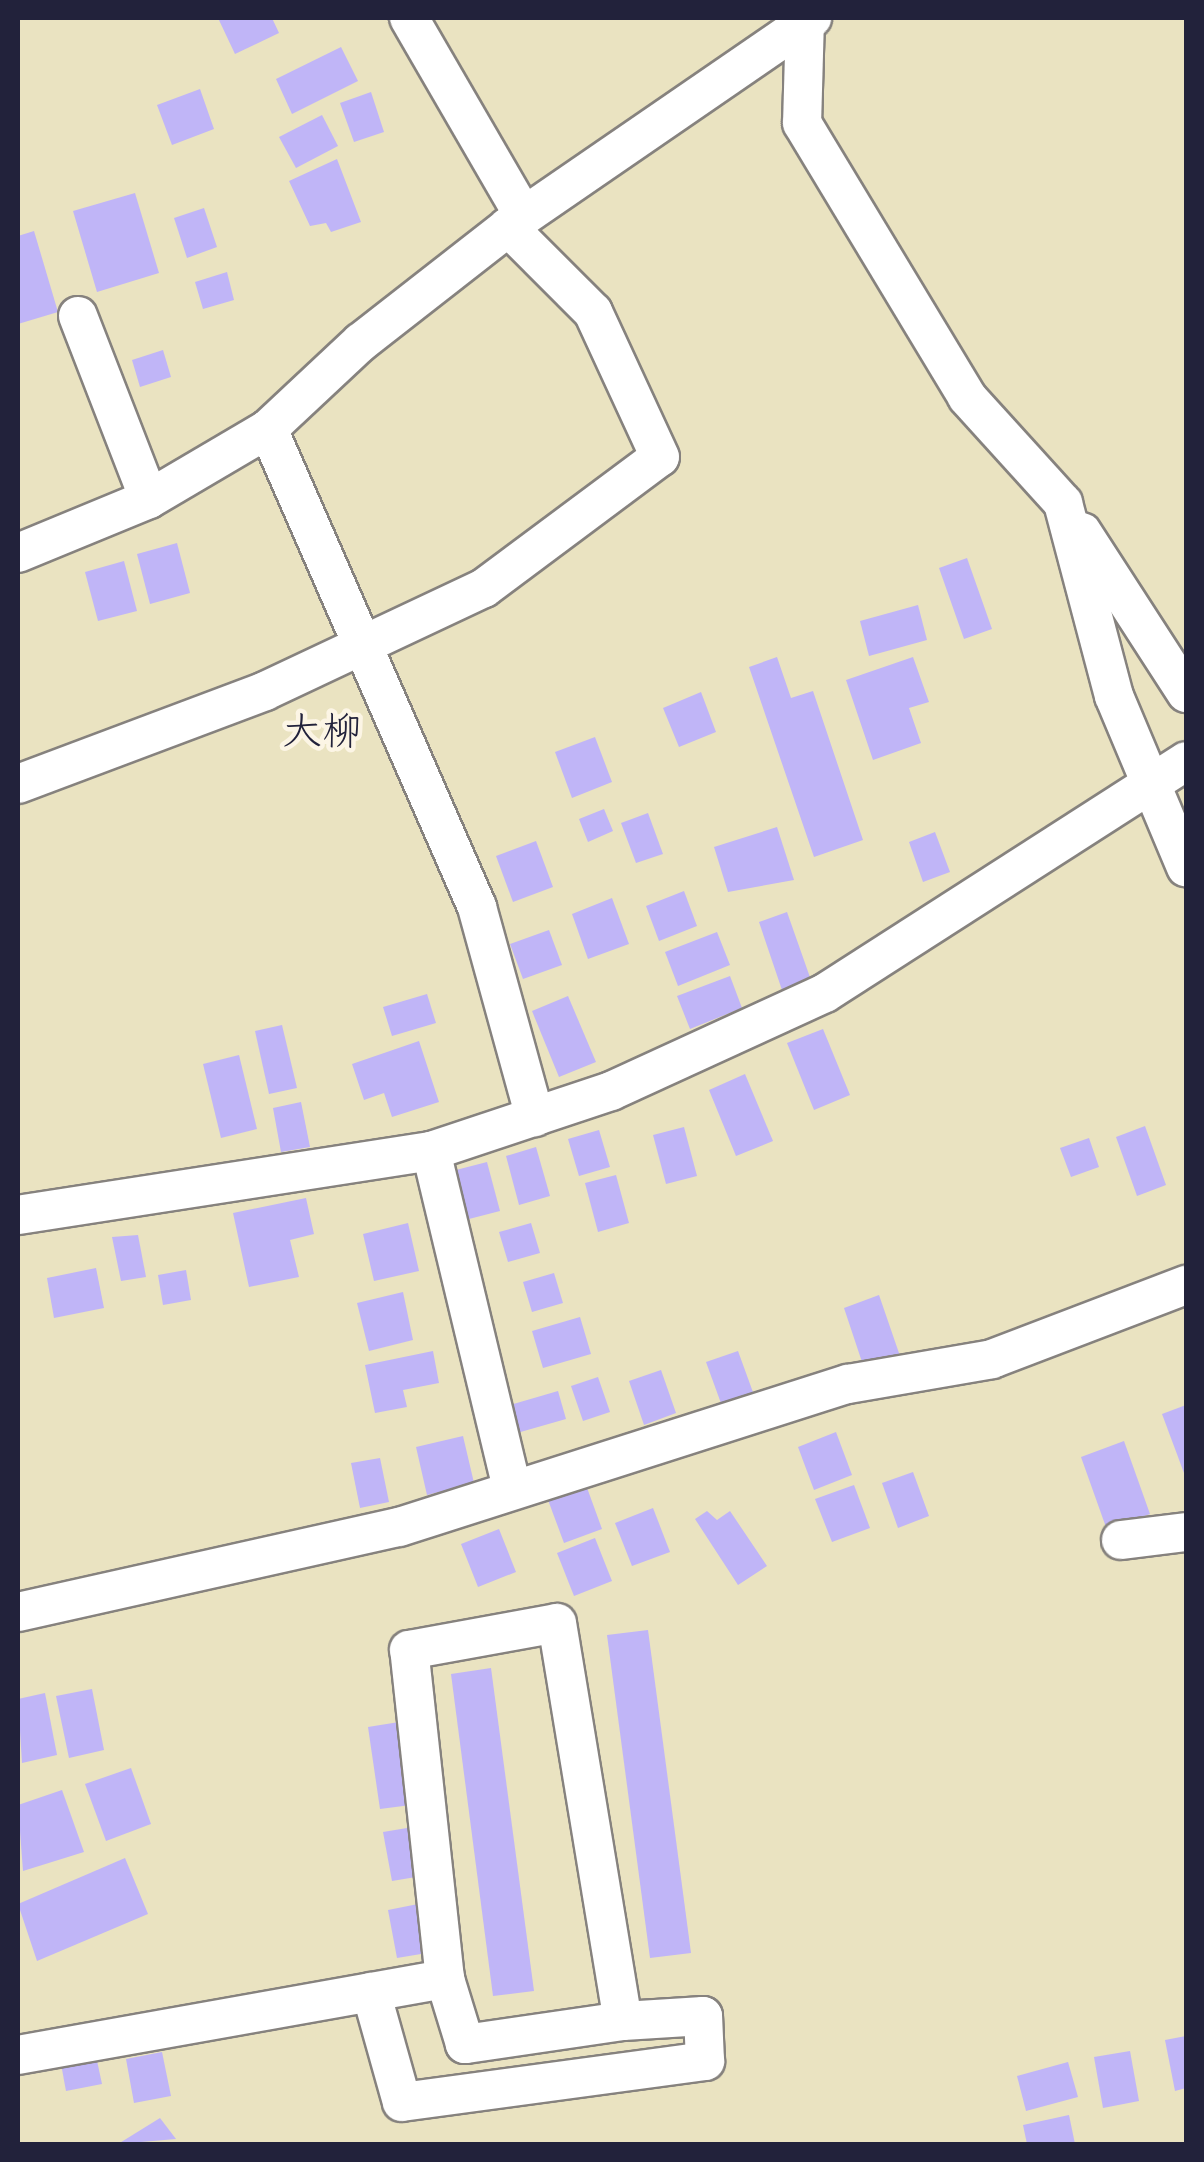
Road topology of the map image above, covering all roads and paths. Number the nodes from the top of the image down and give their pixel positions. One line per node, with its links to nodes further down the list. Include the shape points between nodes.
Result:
1 (409, 18): 3 (street)
2 (808, 18): 3 (street); 7 (street, via 802,123 967,396)
3 (516, 222): 5 (street, via 361,342); 9 (street, via 593,312 660,457 484,588)
4 (78, 316): 6 (street)
5 (268, 430): 6 (street); 9 (street)
6 (149, 499): 8 (street)
7 (1063, 504): 10 (street); 12 (street, via 1114,696)
8 (18, 553)
9 (360, 643): 13 (street, via 265,691); 15 (street, via 478,906)
10 (1186, 693)
11 (1186, 761): 12 (street)
12 (1146, 781): 14 (street); 15 (street, via 824,993 610,1091)
13 (18, 784)
14 (1186, 867)
15 (535, 1117): 16 (street)
16 (431, 1151): 17 (street); 19 (street)
17 (18, 1216)
18 (1186, 1284): 19 (street, via 992,1358 848,1384)
19 (512, 1488): 22 (street, via 399,1527)
20 (1186, 1532): 21 (street)
21 (1121, 1540)
22 (18, 1612)
23 (446, 1980): 24 (street); 25 (street, via 465,2044); 25 (street, via 409,1650 558,1623)
24 (371, 1992): 25 (street, via 402,2102 705,2061 703,2016); 26 (street)
25 (623, 2021)
26 (18, 2055)

